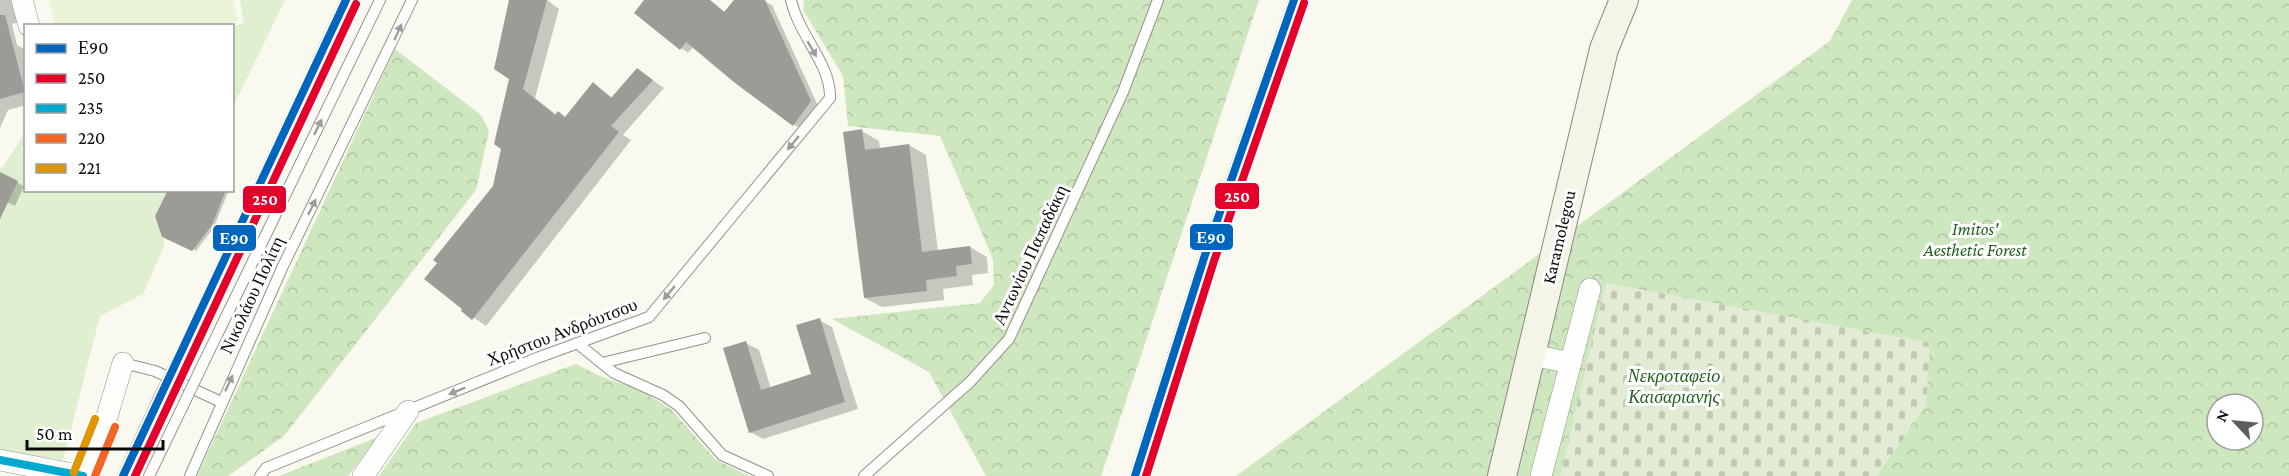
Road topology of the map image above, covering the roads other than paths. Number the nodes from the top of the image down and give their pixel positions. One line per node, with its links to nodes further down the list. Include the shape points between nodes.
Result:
1 (22, 0): 9 (street)
2 (346, 0): 21 (lane, bridge)
3 (380, 0): 22 (lane, one-way to 3, bridge)
4 (412, 0): 17 (lane, Νικολάου Πολίτη, one-way to 4)
5 (791, 0): 12 (lane, Χρήστου Ανδρόυτσου, one-way to 12, via 795,19 831,81 831,98 649,317)
6 (1158, 0): 27 (lane, Αντωνίου Παπαδάκη, via 1123,92 1009,339 970,382)
7 (1294, 0): 28 (lane, via 1204,258)
8 (1624, 0): 13 (main road, Karamolegou, via 1604,50)
9 (28, 24)
10 (1590, 289): 16 (street)
11 (705, 338): 15 (lane)
12 (577, 343): 15 (lane); 18 (lane, Χρήστου Ανδρόυτσου, one-way to 18)
13 (1532, 355): 16 (street); 29 (main road, Karamolegou)
14 (123, 363): 17 (lane, via 155,371); 20 (street)
15 (602, 363): 26 (lane, via 615,373 663,394 679,406 722,455)
16 (1571, 363): 30 (street)
17 (220, 402): 23 (lane, Νικολάου Πολίτη)
18 (408, 411): 24 (lane, Χρήστου Ανδρόυτσου, via 266,468); 25 (street)
19 (0, 460): 20 (street)
20 (84, 476)
21 (123, 476)
22 (149, 476)
23 (190, 476)
24 (260, 476)
25 (363, 476)
26 (768, 476)
27 (864, 476)
28 (1135, 476)
29 (1502, 476)
30 (1541, 476)

